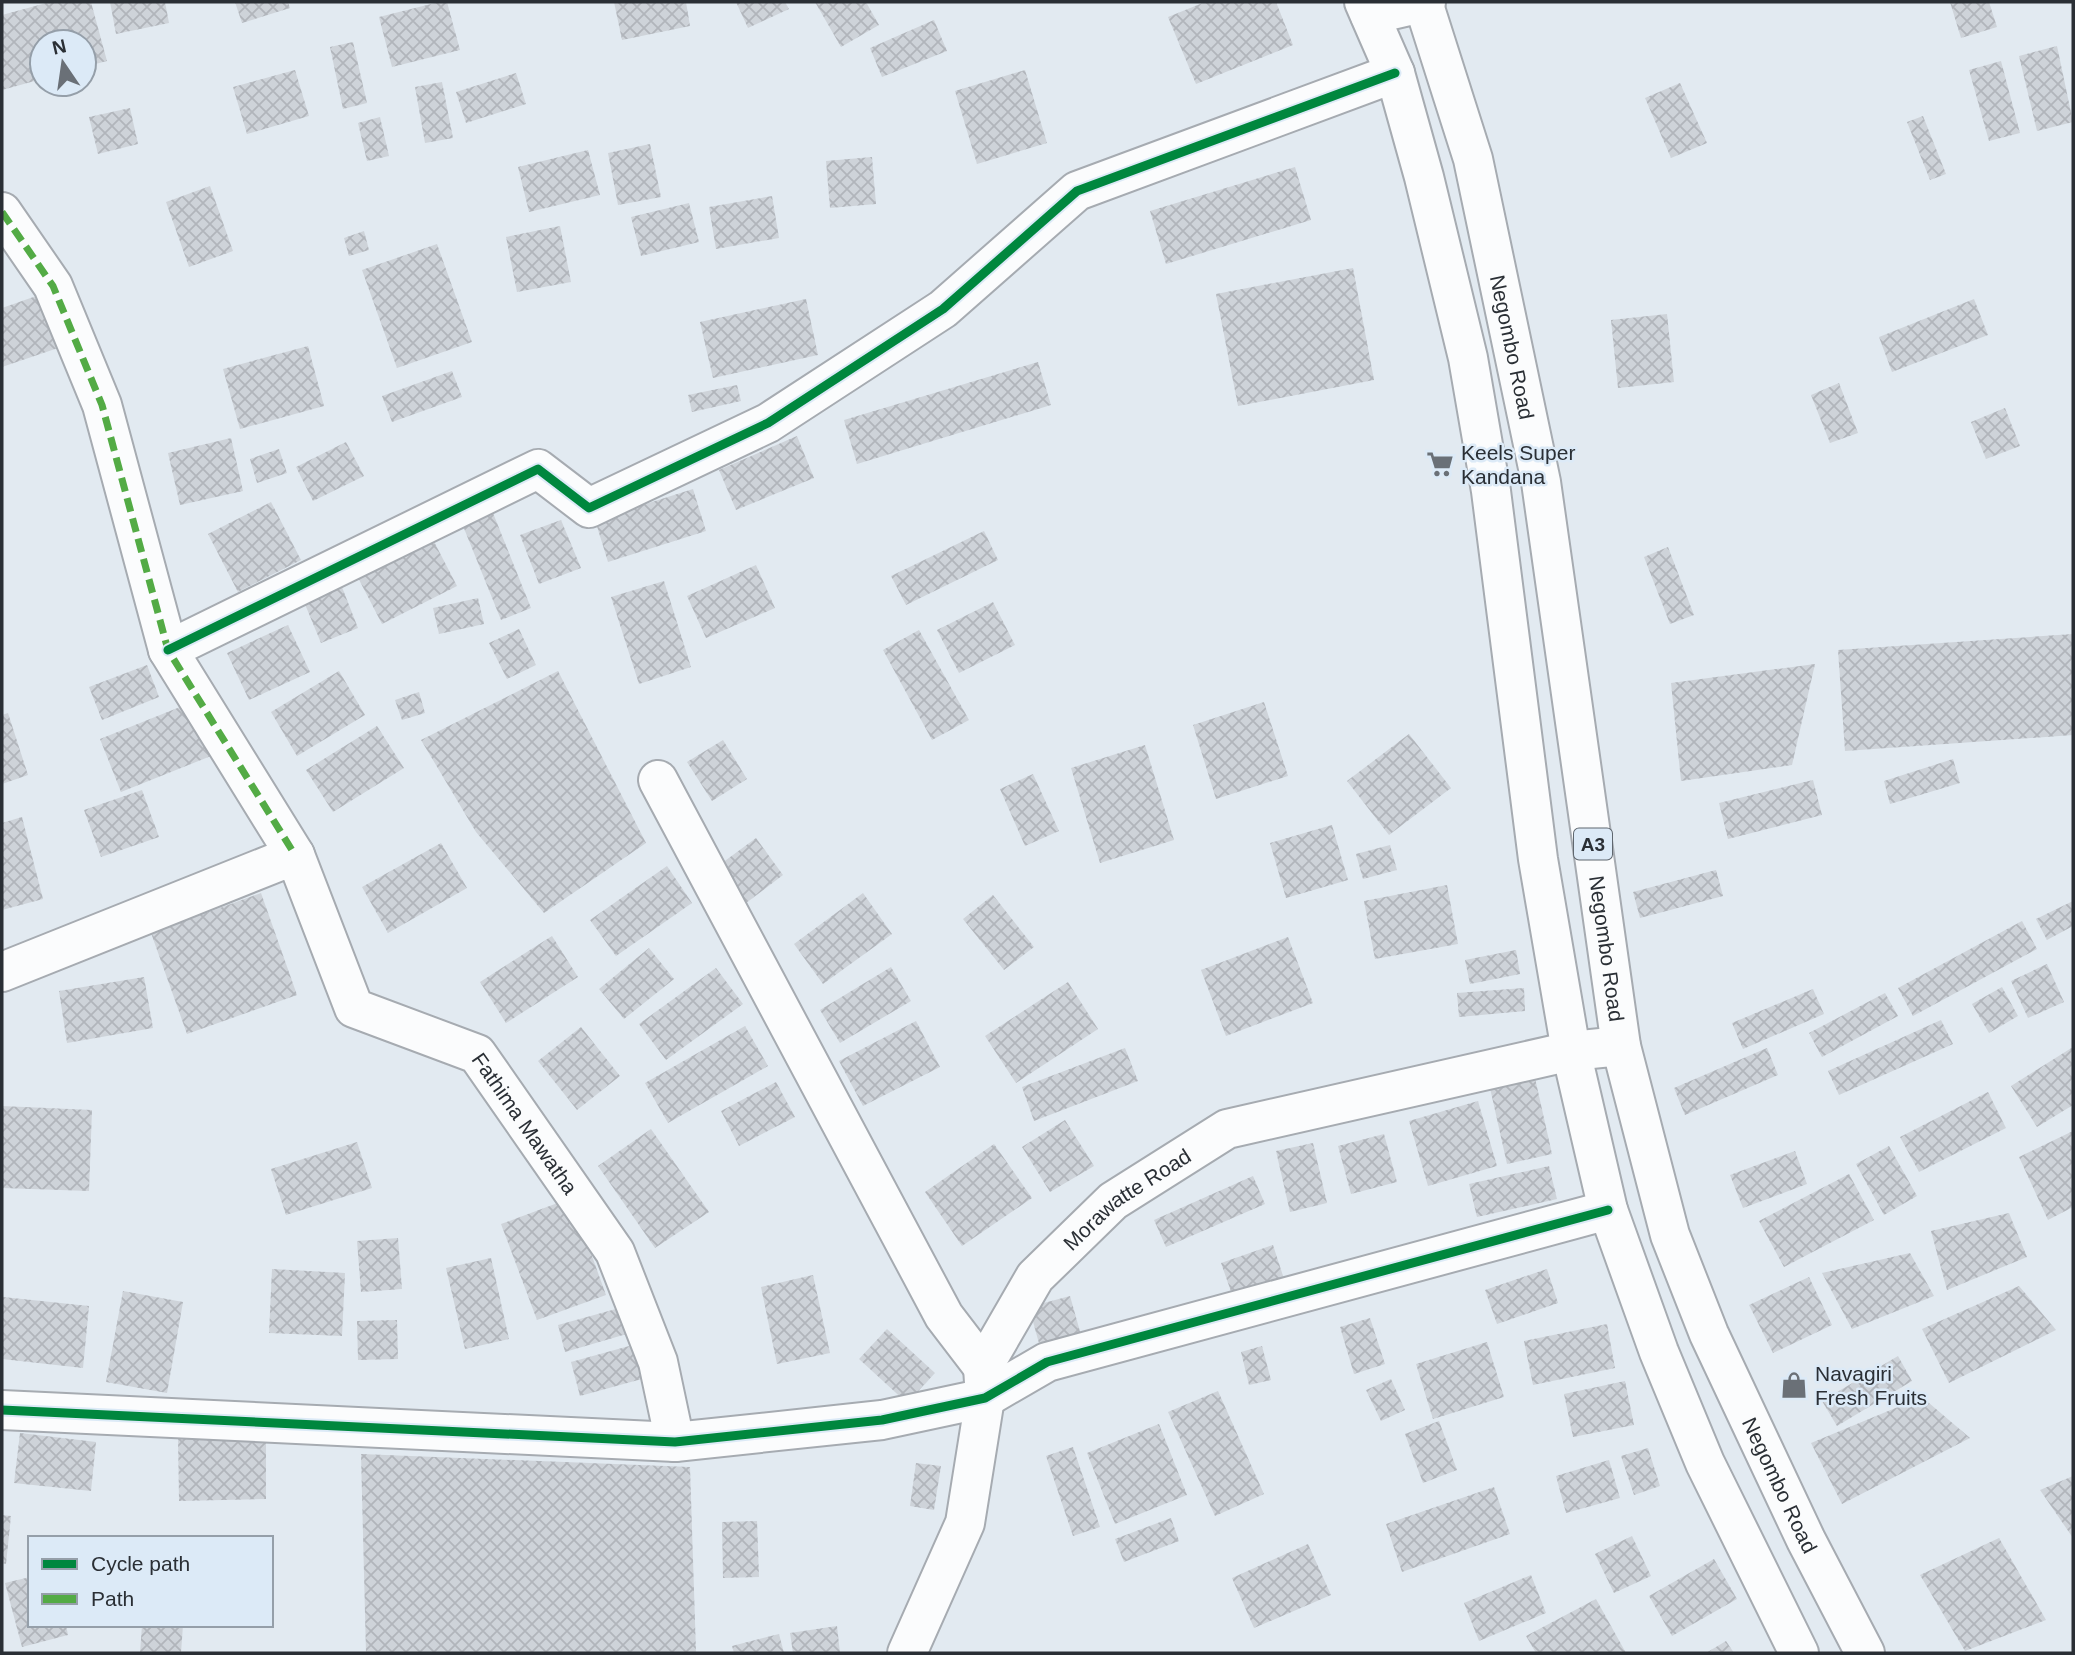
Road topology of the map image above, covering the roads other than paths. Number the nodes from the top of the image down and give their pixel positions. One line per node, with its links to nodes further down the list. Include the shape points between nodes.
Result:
1 (1424, 2): 2 (main road); 9 (main road, Negombo Road / A3, via 1473,159 1541,482)
2 (1367, 8): 3 (main road)
3 (1395, 73): 5 (main road, via 1077,191 932,317 768,423 601,503 589,508 538,469); 10 (main road, via 1471,372 1491,491 1538,859)
4 (2, 212): 5 (main road, Fathima Mawatha, via 53,286 102,405)
5 (168, 650): 7 (main road, Fathima Mawatha)
6 (658, 780): 12 (main road)
7 (295, 855): 8 (main road); 14 (main road, Fathima Mawatha, via 354,1008 477,1054 615,1252 658,1363)
8 (2, 972)
9 (1621, 1046): 10 (main road, Morawatte Road); 17 (main road, Negombo Road / A3, via 1670,1235 1709,1334)
10 (1571, 1051): 11 (main road); 12 (main road, Morawatte Road, via 1227,1129 1113,1201 1035,1277)
11 (1608, 1210): 12 (main road); 16 (main road, via 1705,1463)
12 (984, 1383): 14 (main road, via 882,1420); 15 (main road, Morawatte Road, via 965,1523)
13 (2, 1410): 14 (main road)
14 (675, 1442)
15 (907, 1653)
16 (1799, 1653)
17 (1865, 1653)

